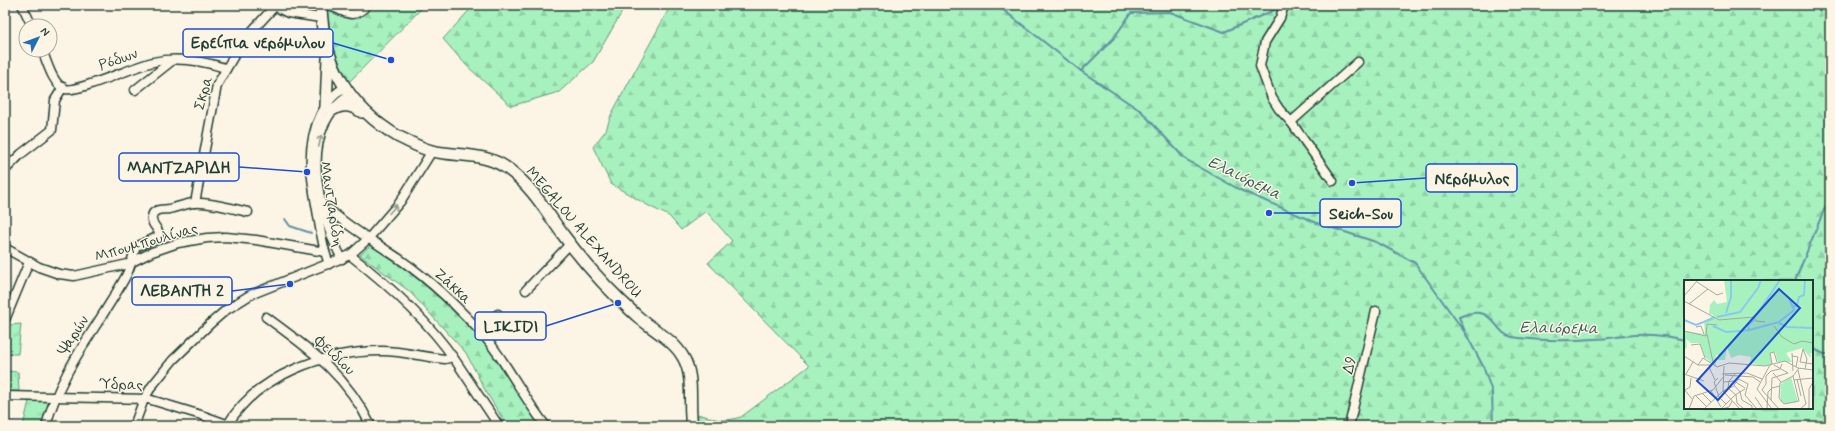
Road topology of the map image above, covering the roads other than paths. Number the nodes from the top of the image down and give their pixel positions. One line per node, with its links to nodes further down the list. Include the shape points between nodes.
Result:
1 (22, 5): 7 (street)
2 (321, 5): 8 (main road, MEGALOU ALEXANDROU)
3 (329, 5): 4 (street, via 352,15 359,13)
4 (367, 5)
5 (1281, 5): 19 (street, via 1283,10 1265,42 1260,66 1272,98 1279,110)
6 (273, 6): 8 (street, via 291,14); 13 (street, Σκρα, via 242,42)
7 (28, 18)
8 (321, 18): 9 (main road, MEGALOU ALEXANDROU)
9 (328, 54): 16 (main road, MEGALOU ALEXANDROU); 17 (main road)
10 (46, 58): 14 (street, via 54,77)
11 (173, 60): 13 (street, Ρόδων); 14 (street, Ρόδων, via 134,67 76,88); 15 (street)
12 (1358, 62): 19 (street)
13 (225, 68): 23 (street, Σκρα, via 215,90)
14 (63, 88): 21 (street, via 55,100 52,130)
15 (135, 90)
16 (347, 91): 17 (street, Μαντζαρίδη, via 331,97); 18 (main road, MEGALOU ALEXANDROU)
17 (329, 108): 18 (main road, via 349,105); 29 (street, Μαντζαρίδη, via 317,122 310,158 312,185); 31 (street, Μαντζαρίδη, one-way to 17, via 327,228 317,185 319,141)
18 (376, 122): 20 (main road, MEGALOU ALEXANDROU, via 409,142)
19 (1292, 122): 22 (street)
20 (432, 151): 26 (street, one-way to 20, via 400,202); 27 (main road, MEGALOU ALEXANDROU, via 478,156 497,162 508,169 530,189)
21 (5, 170)
22 (1333, 181)
23 (195, 202): 25 (street); 33 (street, via 154,212 152,222 159,236 136,247)
24 (330, 210): 26 (street, Ζάκκα)
25 (248, 212)
26 (368, 239): 30 (street); 40 (street, Ζάκκα, via 417,272)
27 (570, 244): 35 (street); 52 (main road, MEGALOU ALEXANDROU, via 625,305 672,343 684,358 689,373)
28 (5, 248): 32 (street, Μπουμπουλίνας)
29 (325, 252): 33 (street, Μπουμπουλίνας, via 256,240 214,238 178,244 152,252); 34 (street, Μαντζαρίδη)
30 (350, 255): 31 (street); 41 (street, via 396,295)
31 (342, 259): 34 (street)
32 (29, 262): 33 (street, Μπουμπουλίνας, via 53,272 74,276); 39 (street)
33 (131, 263): 44 (street, Ψαρών, via 118,290 71,363)
34 (329, 264): 45 (street, via 264,288 226,310 173,360)
35 (526, 290)
36 (1376, 311): 53 (street, Δ9)
37 (498, 314): 40 (street)
38 (266, 317): 42 (street, Φειδίου)
39 (5, 320)
40 (478, 329): 51 (street, Ζάκκα, via 502,358)
41 (453, 357): 42 (street, via 445,359 383,351 351,353); 50 (street)
42 (322, 360): 46 (street, via 262,388 240,408); 49 (street, Φειδίου, via 349,388)
43 (5, 396): 44 (street, Ύδρας)
44 (56, 397): 45 (street, Ύδρας); 47 (street, Ψαρών)
45 (144, 398): 46 (street, Ύδρας); 48 (street)
46 (229, 425)
47 (46, 426)
48 (134, 426)
49 (371, 426)
50 (499, 426)
51 (546, 426)
52 (692, 426)
53 (1350, 426)

